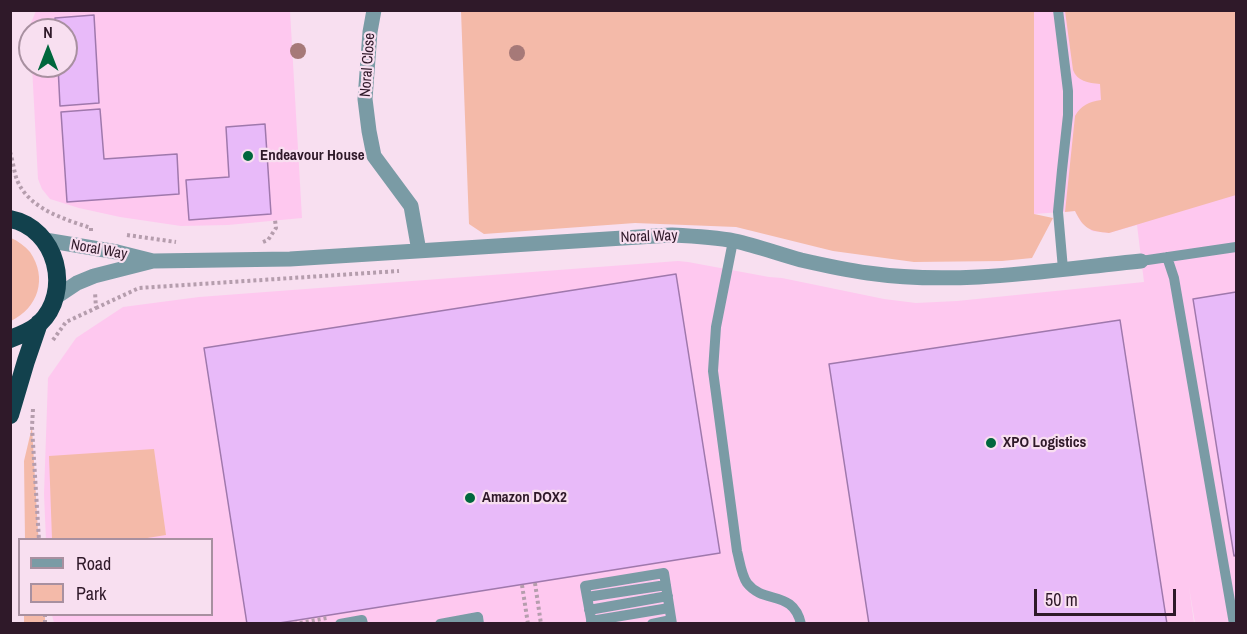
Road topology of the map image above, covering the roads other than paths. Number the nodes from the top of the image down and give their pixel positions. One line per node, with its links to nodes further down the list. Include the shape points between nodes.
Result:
1 (374, 10): 7 (street, Noral Close, via 365,99 369,131 374,156 411,206)
2 (1058, 10): 11 (lane, via 1068,91 1058,212)
3 (12, 218): 4 (highway)
4 (45, 240): 9 (street, Noral Way); 12 (highway, via 58,277)
5 (733, 241): 7 (street, Noral Way, via 671,235); 11 (street, Noral Way, via 833,267 910,277 1010,275); 24 (lane, via 716,327 713,371 737,551 747,583 755,591 789,602 799,613)
6 (1236, 247): 8 (lane)
7 (419, 251): 9 (street, Noral Way, via 290,259)
8 (1167, 257): 10 (lane); 25 (lane, via 1174,278)
9 (153, 261): 12 (street, Noral Way, via 94,276)
10 (1141, 261): 11 (street, Noral Way)
11 (1063, 269)
12 (56, 297): 13 (highway)
13 (39, 323): 14 (highway); 15 (highway)
14 (10, 339)
15 (10, 415)
16 (668, 602): 17 (lane); 17 (lane, via 664,573 585,586); 18 (lane)
17 (591, 618)
18 (672, 622): 23 (lane)
19 (340, 624): 20 (lane, via 363,620)
20 (363, 624)
21 (440, 624): 22 (lane, via 478,617)
22 (479, 624)
23 (652, 624)
24 (801, 624)
25 (1234, 624)

